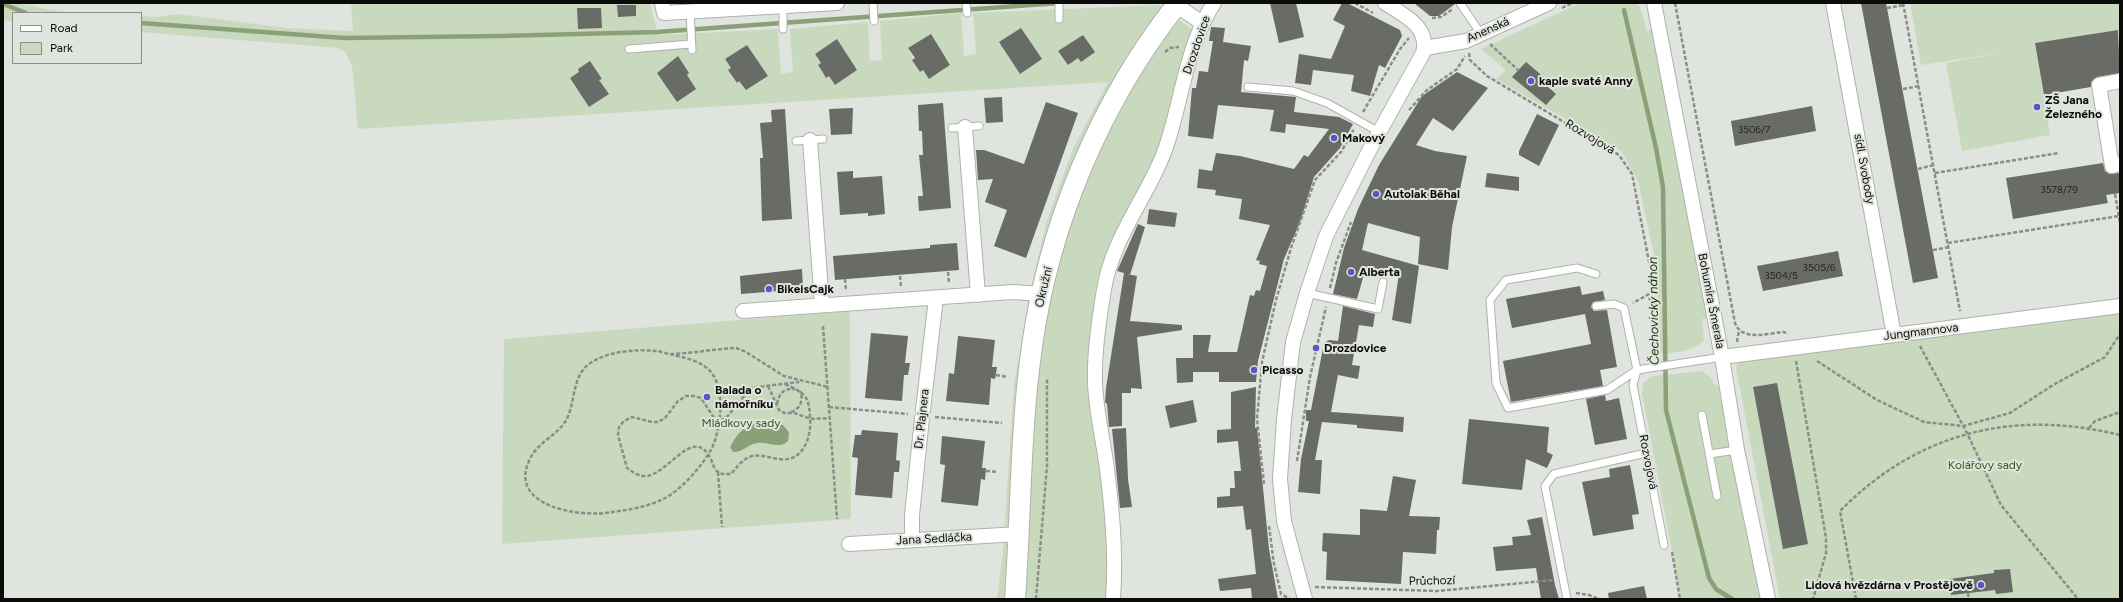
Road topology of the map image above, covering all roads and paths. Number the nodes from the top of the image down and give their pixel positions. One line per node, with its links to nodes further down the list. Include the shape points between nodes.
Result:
1 (837, 3): 17 (street)
2 (966, 3): 18 (lane)
3 (1058, 3): 21 (lane)
4 (1214, 3): 23 (street, Drozdovice)
5 (1385, 3): 28 (street, via 1418,27)
6 (1460, 3): 20 (path, via 1441,17); 25 (lane)
7 (1572, 3): 14 (path)
8 (1654, 3): 78 (street, Bohumíra Šmerala)
9 (1675, 3): 76 (path, via 1737,328 1745,334 1784,332 1792,337)
10 (1833, 3): 75 (street, sídl. Svobody)
11 (1176, 4): 23 (street); 62 (street, Okružní, via 1131,72 1092,146 1063,218)
12 (1903, 4): 16 (path); 34 (path)
13 (873, 6): 22 (lane)
14 (1554, 6): 25 (street, Anenská)
15 (663, 8): 19 (street)
16 (1887, 8)
17 (783, 11): 19 (street); 24 (lane)
18 (967, 13)
19 (690, 15): 29 (lane, via 691,45)
20 (1432, 18)
21 (1059, 19)
22 (874, 21)
23 (1202, 23): 121 (street, Drozdovice, via 1167,143 1114,256 1104,289 1095,382 1096,407 1109,486 1114,555)
24 (783, 29)
25 (1481, 34): 27 (street, Anenská)
26 (1495, 39): 32 (path, via 1488,43)
27 (1470, 47): 28 (street, Anenská); 37 (path, via 1457,69 1427,90); 69 (path, Rozvojová, via 1470,60 1486,76 1619,154 1632,174 1652,272 1651,293)
28 (1425, 48): 39 (street)
29 (629, 49)
30 (1166, 50): 31 (path)
31 (1162, 57)
32 (1518, 70)
33 (2120, 82): 43 (street, via 2099,85 2112,166)
34 (1919, 86): 36 (path); 44 (path)
35 (1248, 87): 39 (lane, via 1293,92 1327,102)
36 (1903, 89)
37 (1405, 117)
38 (965, 127): 63 (street)
39 (1379, 132): 61 (street, via 1335,216)
40 (817, 139): 41 (lane); 66 (street)
41 (796, 141)
42 (2059, 153): 46 (path)
43 (2120, 164)
44 (1934, 165): 45 (path); 46 (path)
45 (1918, 169)
46 (1935, 173): 51 (path)
47 (2115, 194): 49 (path)
48 (1353, 216): 65 (path, via 1336,263)
49 (2119, 216): 50 (path); 51 (path)
50 (2120, 223)
51 (1949, 245): 52 (path); 71 (path)
52 (1933, 250)
53 (948, 272): 58 (path)
54 (1596, 274): 80 (lane, via 1578,268 1506,280 1490,300 1496,383 1508,408 1607,390)
55 (900, 276): 59 (path)
56 (845, 279): 60 (path)
57 (1383, 282): 65 (lane, via 1378,309)
58 (949, 284)
59 (901, 288)
60 (846, 292)
61 (1307, 293): 65 (lane); 122 (street, via 1292,350 1280,479 1285,529)
62 (1042, 294): 63 (street, via 1020,291); 111 (street, Okružní, via 1027,388)
63 (978, 295): 64 (street)
64 (936, 298): 66 (street); 112 (street, Dr. Plajnera, via 912,515)
65 (1328, 298): 104 (path, via 1310,377)
66 (822, 305): 70 (street)
67 (1596, 306): 69 (lane, via 1614,304)
68 (2120, 306): 73 (street, Jungmannova)
69 (1624, 308): 80 (lane, Rozvojová)
70 (743, 311)
71 (1960, 311)
72 (823, 326): 87 (path)
73 (1913, 332): 75 (street, Jungmannova); 96 (path)
74 (2120, 334): 96 (path, via 2105,357 2053,385 2010,413)
75 (1894, 335): 76 (street, Jungmannova)
76 (1794, 348): 78 (street, Jungmannova); 126 (path, via 1826,538 1826,553)
77 (670, 354): 84 (path, via 736,348 784,376); 95 (path, via 693,360 712,372 719,388); 101 (path, via 643,350 623,352 588,364 580,374 566,421 530,457 526,470 531,492 539,501 556,509 602,514 630,509 662,500 679,488 698,469)
78 (1722, 357): 80 (lane); 100 (street, Bohumíra Šmerala)
79 (1817, 361): 96 (path, via 1877,400 1924,422)
80 (1637, 370): 102 (lane, Rozvojová, via 1633,385)
81 (1047, 375): 120 (path, via 1047,466)
82 (996, 376): 83 (path)
83 (1008, 377)
84 (800, 382): 85 (path); 87 (path)
85 (785, 384): 86 (path); 88 (path)
86 (768, 386): 89 (path); 95 (path, via 751,388 726,418)
87 (828, 387): 93 (path)
88 (799, 391): 89 (path, via 785,390 779,395); 91 (path, via 802,400 796,410); 94 (path, via 804,393 810,404)
89 (777, 404): 91 (path, via 779,410)
90 (2120, 412): 97 (path, via 2095,421)
91 (789, 413): 94 (path)
92 (1702, 415): 103 (lane)
93 (830, 418): 94 (path); 109 (path)
94 (811, 419): 106 (path, via 806,445 799,454 790,459 780,460 757,455 748,458 730,474)
95 (719, 422): 101 (path, via 712,448); 101 (path, via 700,398 686,396 658,422 632,417 619,427 618,435 627,468 645,477 655,474 680,453 693,448 701,448)
96 (1963, 426): 98 (path)
97 (2089, 428): 98 (path, via 2038,425); 99 (path)
98 (1967, 433): 127 (path, via 1930,446 1891,467 1871,481 1840,511); 129 (path, via 2001,505)
99 (2120, 435)
100 (1737, 450): 103 (lane); 125 (street, Bohumíra Šmerala)
101 (708, 453): 106 (path)
102 (1646, 453): 114 (lane, Rozvojová); 115 (lane, via 1554,474 1545,486)
103 (1709, 454): 108 (lane)
104 (1297, 462)
105 (986, 471): 107 (path)
106 (718, 472): 110 (path)
107 (998, 472)
108 (1717, 496)
109 (837, 520)
110 (722, 526)
111 (1018, 534): 112 (street, Jana Sedláčka); 119 (street, Okružní)
112 (912, 540): 113 (street, Jana Sedláčka)
113 (849, 544)
114 (1664, 545): 124 (path, via 1670,546)
115 (1563, 579): 116 (path, Průchozí, via 1437,592 1313,587); 118 (lane)
116 (1312, 580)
117 (1968, 594): 128 (path)
118 (1566, 595): 123 (path, via 1589,595)
119 (1016, 599)
120 (1036, 599)
121 (1113, 599)
122 (1305, 599)
123 (1599, 599)
124 (1680, 599)
125 (1768, 599)
126 (1813, 599)
127 (1856, 599)
128 (1969, 599)
129 (2078, 599)

